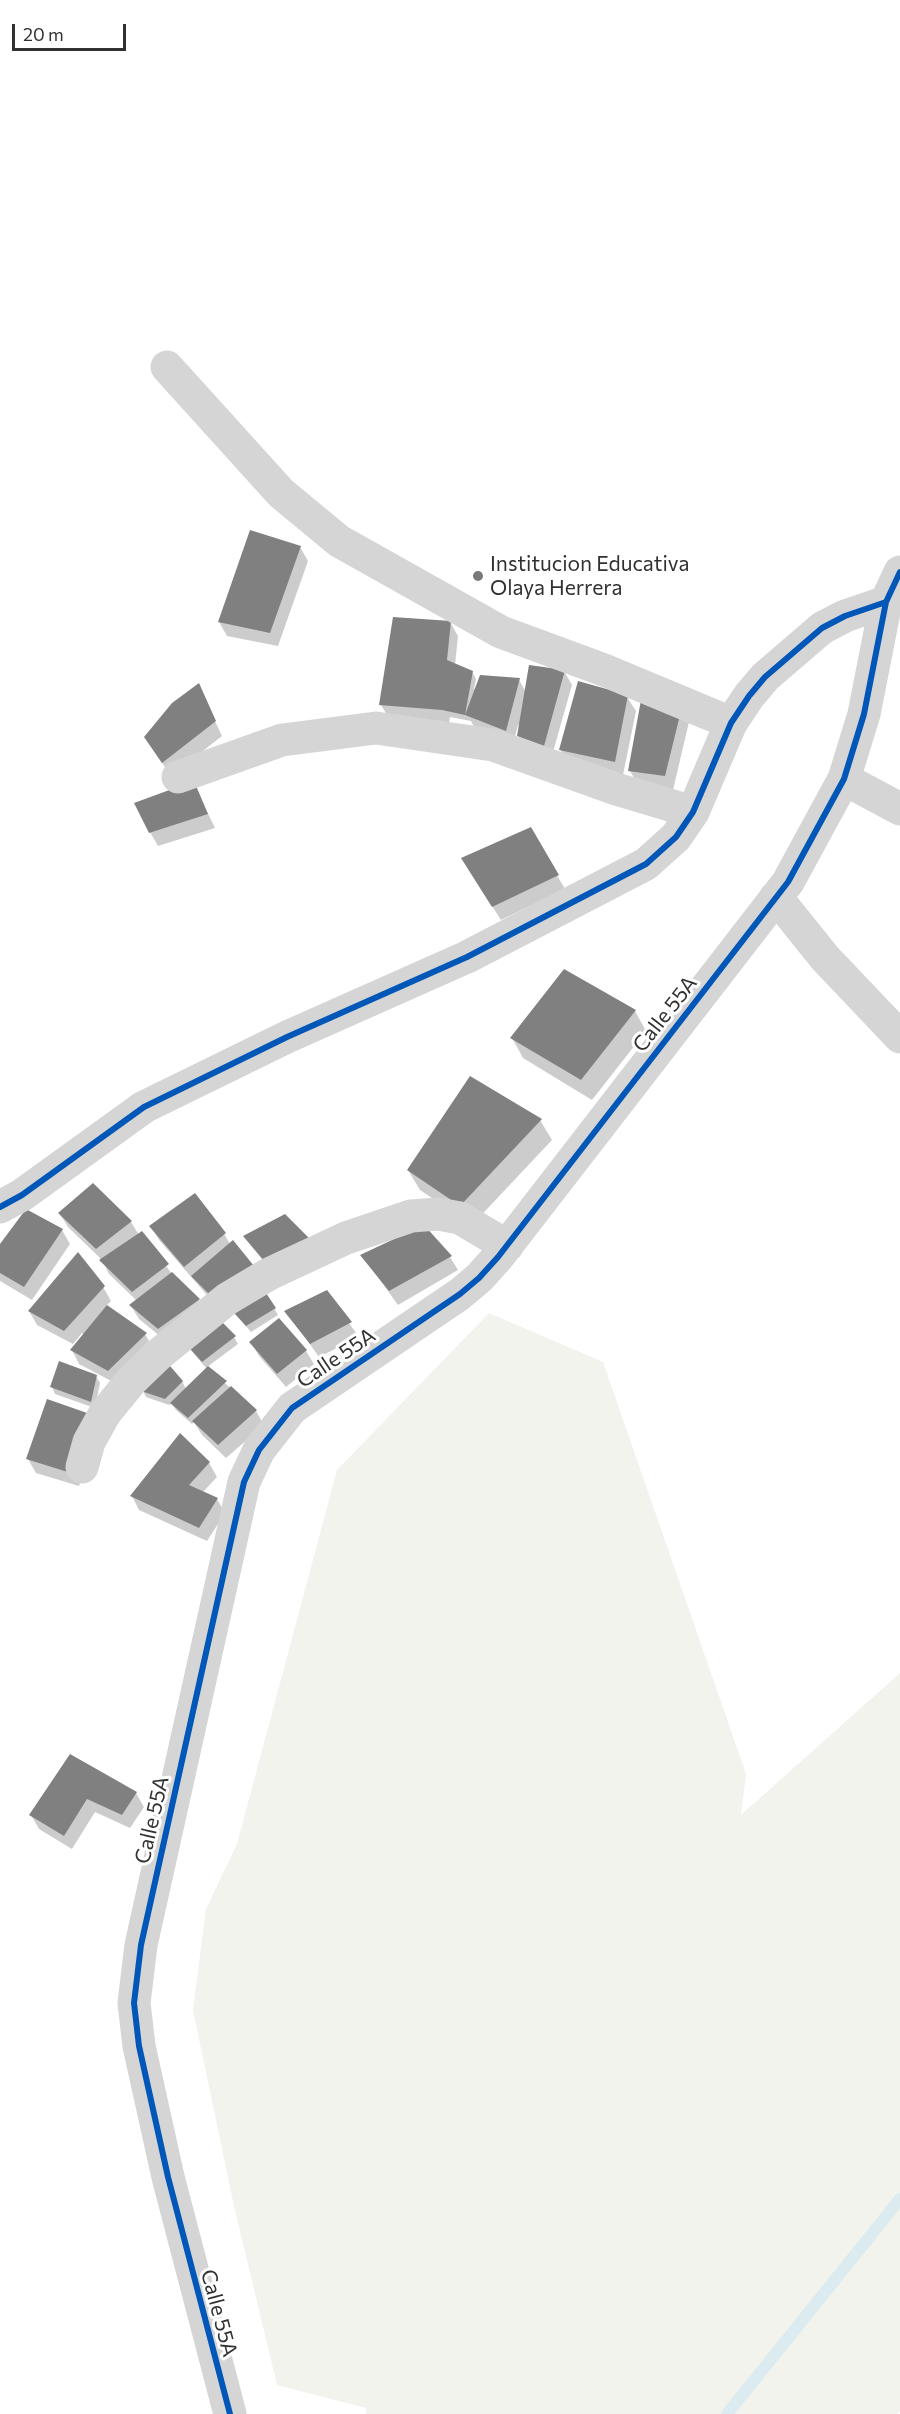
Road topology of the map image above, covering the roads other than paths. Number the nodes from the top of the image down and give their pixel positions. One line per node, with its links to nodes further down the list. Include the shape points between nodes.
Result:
1 (166, 367): 4 (street, via 281,494 339,541 501,632)
2 (900, 572): 3 (street, Calle 55A)
3 (886, 602): 4 (street, via 822,628 765,677); 6 (street, Calle 55A, via 864,714)
4 (732, 723): 8 (street)
5 (178, 777): 8 (street, via 282,740 376,728 493,746)
6 (844, 779): 7 (street); 9 (street, Calle 55A, via 808,849)
7 (900, 808)
8 (693, 812): 11 (street, via 676,837 646,864 467,957 287,1037 144,1107)
9 (776, 897): 10 (street, via 825,958); 12 (street, Calle 55A)
10 (900, 1037)
11 (0, 1207)
12 (507, 1246): 13 (street, via 460,1218 438,1214 411,1216 346,1238 269,1274 228,1299 132,1380 105,1413 89,1442); 14 (street, Calle 55A, via 460,1293 292,1408 260,1450 244,1482 141,1945 134,2003 139,2046 168,2177)
13 (82, 1467)
14 (230, 2414)

